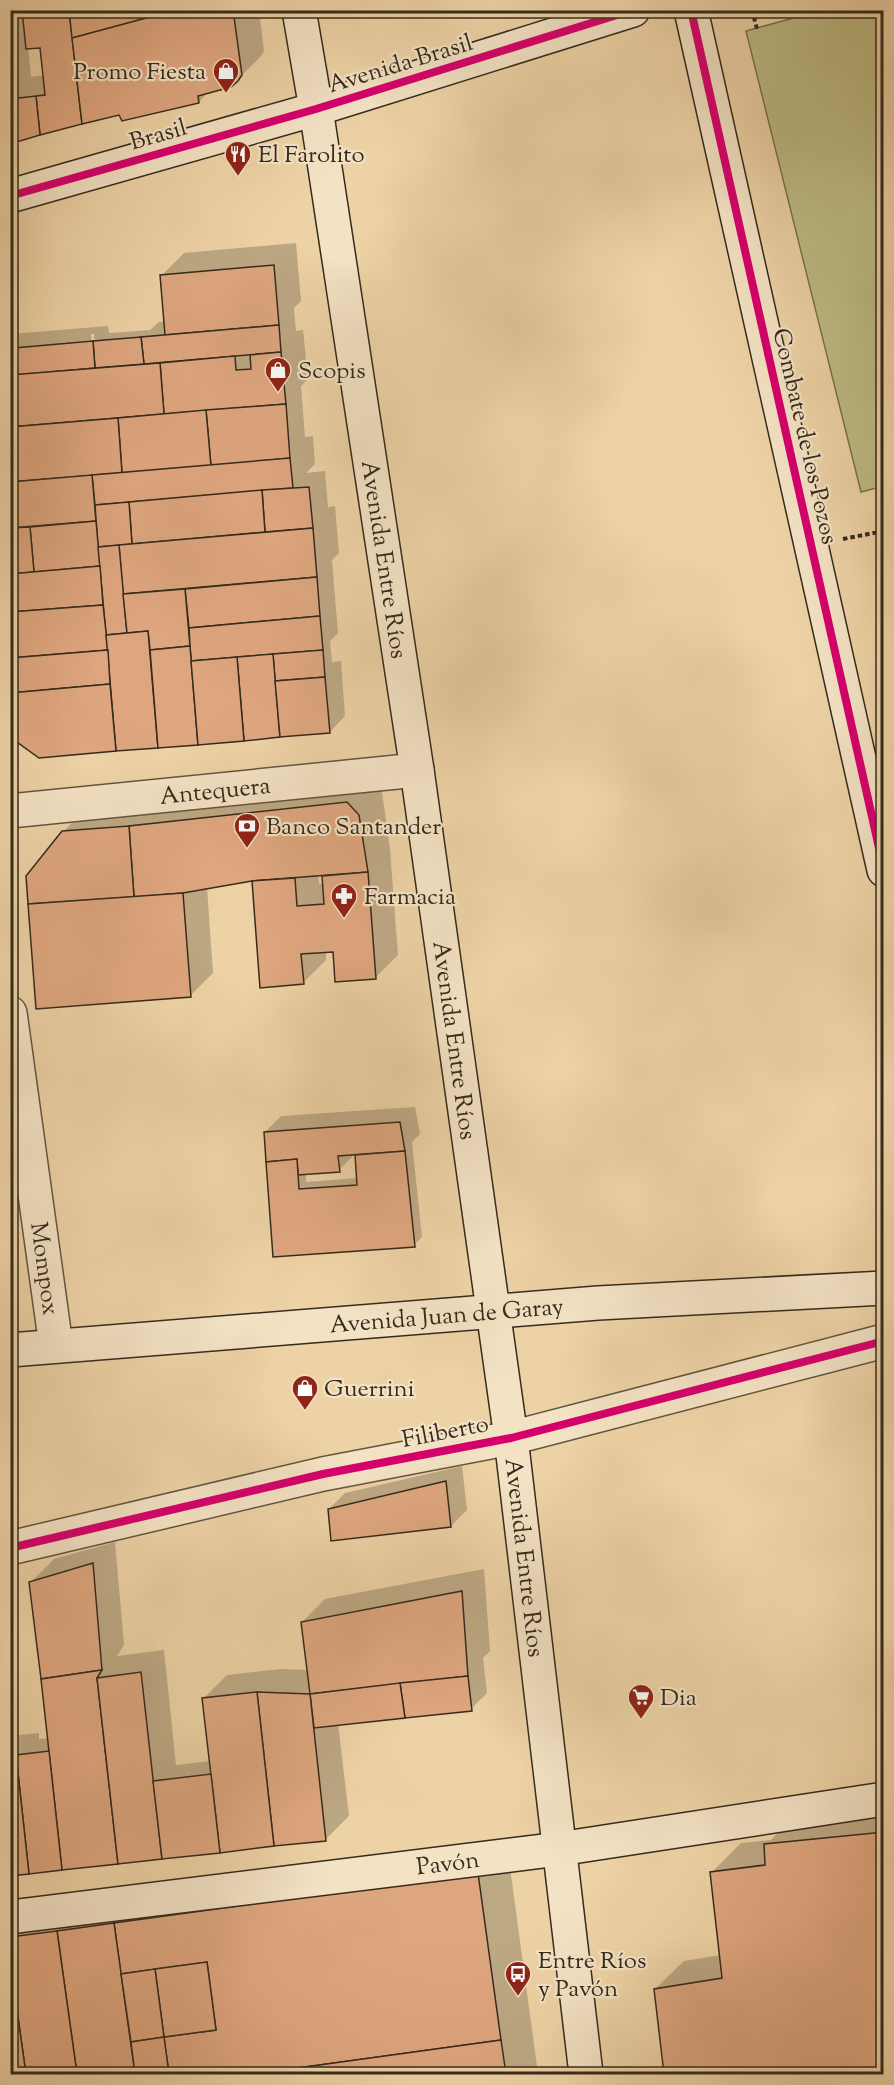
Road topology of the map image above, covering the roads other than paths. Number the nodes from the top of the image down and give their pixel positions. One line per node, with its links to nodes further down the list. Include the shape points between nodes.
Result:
1 (299, 10): 4 (street, Avenida Entre Ríos)
2 (633, 10): 4 (street, Avenida Brasil)
3 (691, 10): 8 (street, Combate de los Pozos)
4 (316, 109): 5 (street, Brasil); 6 (street, Avenida Entre Ríos)
5 (10, 196)
6 (417, 770): 7 (street, Antequera); 11 (street, Avenida Entre Ríos)
7 (10, 811)
8 (884, 870)
9 (10, 1013): 13 (street, Mompox)
10 (884, 1288): 11 (street, Avenida Juan de Garay, via 639,1300)
11 (493, 1312): 13 (street, Avenida Juan de Garay); 15 (street, Avenida Entre Ríos)
12 (884, 1341): 15 (street, Filiberto)
13 (56, 1346): 14 (street, Avenida Juan de Garay)
14 (10, 1350)
15 (511, 1438): 16 (street, Filiberto, via 322,1474); 18 (street, Avenida Entre Ríos)
16 (10, 1548)
17 (884, 1799): 18 (street, Pavón)
18 (559, 1849): 19 (street, Pavón); 20 (street, Avenida Entre Ríos)
19 (10, 1917)
20 (586, 2074)

